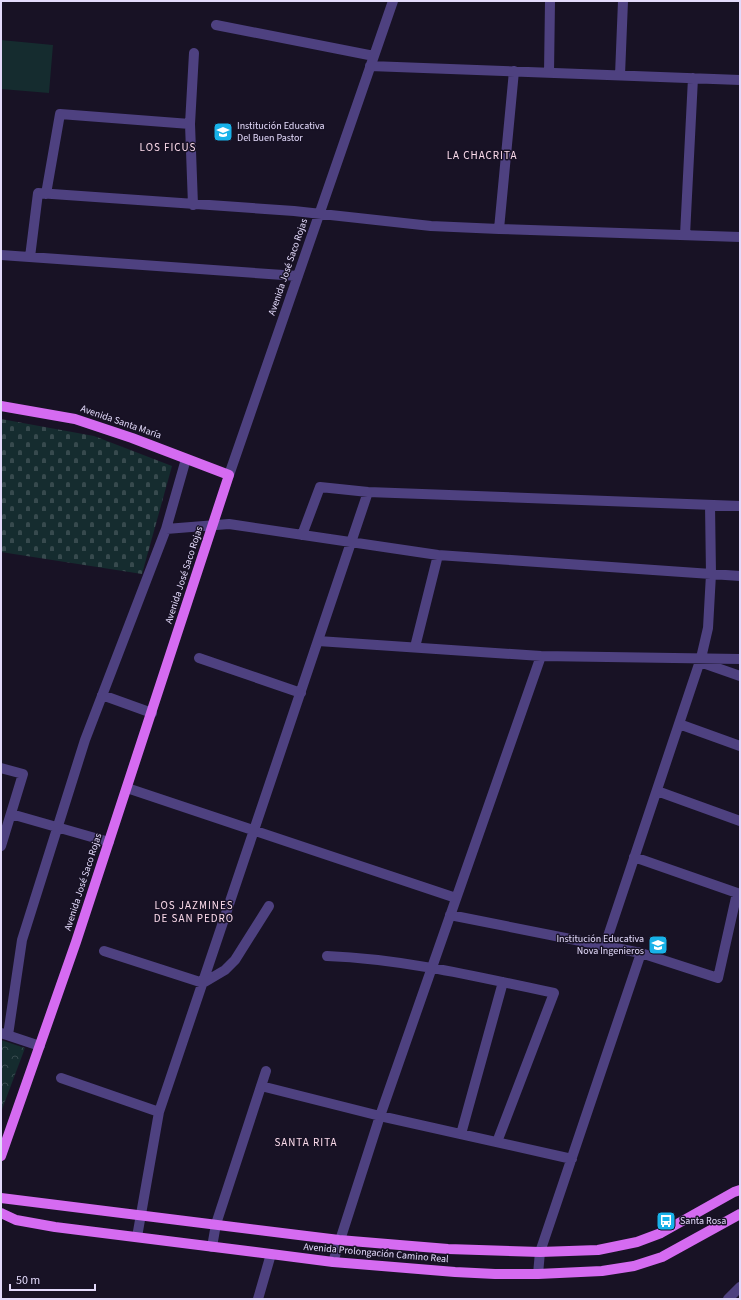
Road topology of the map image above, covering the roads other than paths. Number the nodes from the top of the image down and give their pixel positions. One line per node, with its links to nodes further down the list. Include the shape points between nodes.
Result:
1 (393, 1): 6 (street, Avenida José Saco Rojas)
2 (550, 1): 8 (street)
3 (623, 1): 9 (street)
4 (216, 25): 6 (street)
5 (194, 54): 12 (street)
6 (372, 61): 7 (street); 15 (street, Avenida José Saco Rojas)
7 (514, 71): 8 (street); 16 (street)
8 (549, 73): 9 (street)
9 (620, 75): 10 (street)
10 (692, 78): 11 (street); 17 (street)
11 (740, 80)
12 (190, 124): 13 (street, via 60,114); 14 (street)
13 (46, 194): 14 (street); 20 (street, via 38,193)
14 (193, 204): 15 (street)
15 (319, 214): 16 (street, via 431,226); 21 (street, Avenida José Saco Rojas)
16 (499, 229): 17 (street)
17 (685, 235): 18 (street)
18 (740, 237)
19 (1, 255): 20 (street)
20 (30, 257): 21 (street)
21 (298, 276): 24 (street, Avenida José Saco Rojas)
22 (1, 406): 23 (main road, Avenida Santa María, via 75,419)
23 (186, 459): 24 (main road, Avenida Santa María); 29 (street)
24 (229, 475): 28 (main road, Avenida José Saco Rojas)
25 (368, 492): 26 (street); 30 (street, via 320,487); 31 (street)
26 (710, 505): 27 (street); 33 (street)
27 (740, 506)
28 (212, 526): 29 (street); 30 (street, via 229,524); 44 (main road, Avenida José Saco Rojas)
29 (166, 529): 43 (street)
30 (302, 535): 31 (street)
31 (351, 543): 32 (street); 35 (street)
32 (438, 555): 33 (street); 36 (street)
33 (711, 574): 34 (street); 40 (street, via 708,628)
34 (740, 576)
35 (318, 641): 36 (street); 42 (street)
36 (415, 647): 37 (street)
37 (541, 656): 40 (street); 58 (street)
38 (199, 658): 42 (street)
39 (740, 659): 40 (street)
40 (701, 660): 41 (street); 45 (street)
41 (740, 676)
42 (301, 693): 53 (street)
43 (102, 695): 44 (street); 52 (street)
44 (152, 713): 48 (main road, Avenida José Saco Rojas)
45 (679, 724): 46 (street); 49 (street)
46 (740, 746)
47 (1, 768): 50 (street, via 23,774)
48 (127, 788): 53 (street); 54 (main road, Avenida José Saco Rojas)
49 (657, 791): 51 (street); 56 (street)
50 (11, 814): 52 (street); 55 (street)
51 (740, 821)
52 (58, 827): 54 (street); 68 (street, via 22,940)
53 (255, 830): 58 (street); 67 (street)
54 (109, 842): 69 (main road, Avenida José Saco Rojas)
55 (1, 846)
56 (634, 857): 57 (street); 61 (street)
57 (738, 894): 63 (street, via 718,978)
58 (456, 898): 60 (street)
59 (269, 906): 67 (street, via 235,960 226,970)
60 (450, 915): 61 (street); 65 (street)
61 (605, 945): 63 (street)
62 (104, 951): 67 (street)
63 (641, 952): 78 (street)
64 (327, 956): 65 (street, via 363,957)
65 (432, 967): 66 (street); 74 (street)
66 (503, 982): 75 (street); 76 (street, via 554,993)
67 (203, 983): 73 (street)
68 (4, 1034): 69 (street)
69 (40, 1046): 77 (main road, Avenida José Saco Rojas)
70 (266, 1071): 72 (street)
71 (61, 1078): 73 (street)
72 (261, 1086): 74 (street); 84 (street)
73 (159, 1112): 83 (street)
74 (380, 1116): 75 (street); 86 (street)
75 (461, 1134): 76 (street)
76 (497, 1142): 78 (street)
77 (1, 1156)
78 (572, 1159): 88 (street)
79 (740, 1190): 88 (main road, Avenida Prolongación Camino Real, via 661,1233 637,1242 598,1250)
80 (1, 1198): 83 (main road, Avenida Prolongación Camino Real)
81 (1, 1212): 85 (main road, Avenida Prolongación Camino Real, via 16,1220)
82 (740, 1214): 91 (main road, Avenida Prolongación Camino Real, via 674,1251 642,1264 617,1269)
83 (140, 1215): 84 (main road, Avenida Prolongación Camino Real); 85 (street)
84 (216, 1224): 86 (main road, Avenida Prolongación Camino Real); 87 (street)
85 (137, 1237): 87 (main road, Avenida Prolongación Camino Real)
86 (339, 1240): 88 (main road, Avenida Prolongación Camino Real, via 448,1250); 90 (street)
87 (212, 1247): 89 (main road, Avenida Prolongación Camino Real)
88 (540, 1252): 91 (street)
89 (271, 1254): 90 (main road, Avenida Prolongación Camino Real); 93 (street)
90 (333, 1262): 91 (main road, Avenida Prolongación Camino Real, via 471,1273)
91 (538, 1274)
92 (740, 1287): 94 (street)
93 (258, 1299)
94 (728, 1299)

